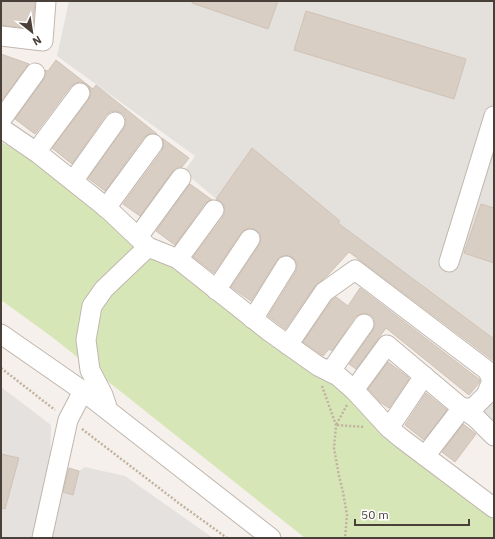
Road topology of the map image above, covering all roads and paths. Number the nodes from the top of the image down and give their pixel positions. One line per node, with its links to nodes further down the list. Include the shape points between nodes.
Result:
1 (46, 1): 2 (street, via 44,41)
2 (1, 36)
3 (35, 73): 6 (street)
4 (80, 93): 10 (street)
5 (494, 116): 18 (street)
6 (1, 120)
7 (115, 122): 12 (street)
8 (1, 128): 10 (street)
9 (154, 144): 13 (street)
10 (36, 152): 12 (street)
11 (181, 178): 16 (street)
12 (73, 181): 13 (street)
13 (106, 208): 16 (street)
14 (214, 210): 17 (street)
15 (250, 239): 20 (street)
16 (143, 242): 17 (street); 31 (street, via 92,306 86,340 90,370)
17 (178, 259): 20 (street)
18 (449, 262)
19 (286, 266): 21 (street)
20 (216, 290): 21 (street)
21 (253, 319): 24 (street)
22 (364, 324): 26 (street)
23 (1, 334): 29 (street)
24 (288, 345): 26 (street); 30 (street, via 324,292 355,270 488,372 492,381 486,395 473,408)
25 (1, 368): 32 (path)
26 (324, 369): 28 (street, via 338,376); 40 (path, via 322,387 336,425 334,448 347,515)
27 (424, 376): 28 (street, via 387,345); 30 (street); 33 (street)
28 (354, 390): 33 (street)
29 (83, 391): 31 (street); 32 (street)
30 (462, 408): 34 (street); 35 (street)
31 (108, 410): 37 (street)
32 (68, 420): 38 (street); 39 (path)
33 (389, 428): 35 (street)
34 (494, 436)
35 (425, 456): 36 (street)
36 (494, 508)
37 (261, 535)
38 (42, 538)
39 (227, 538)
40 (345, 538)

